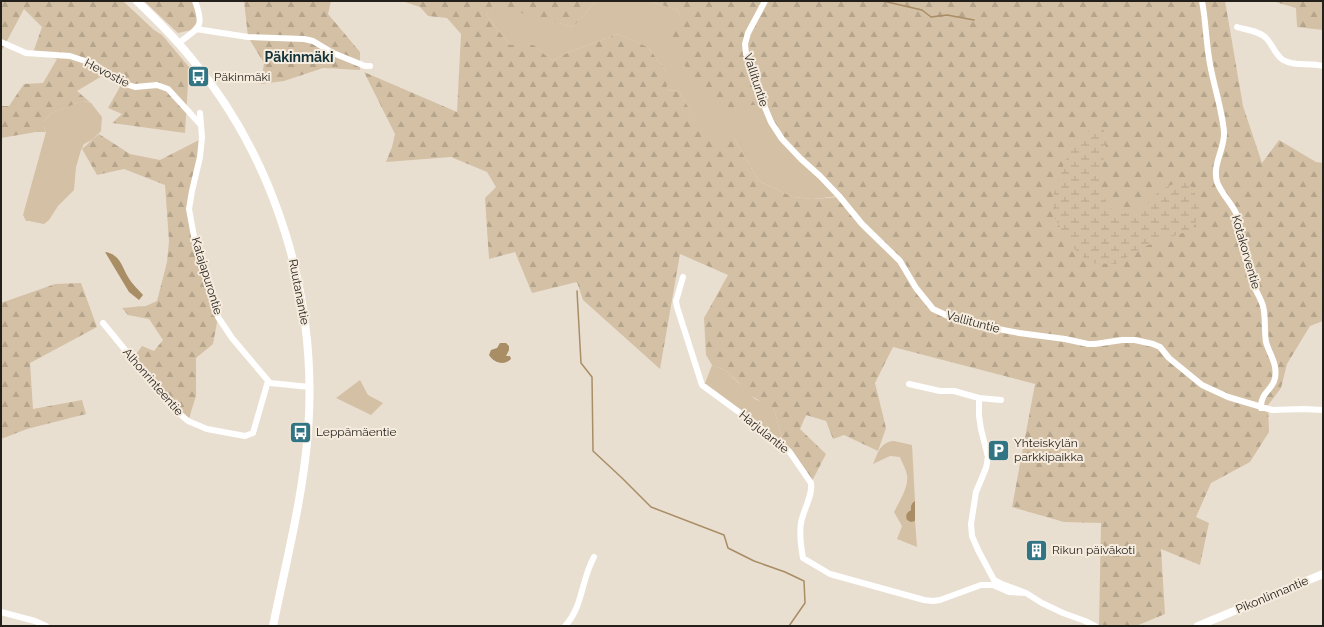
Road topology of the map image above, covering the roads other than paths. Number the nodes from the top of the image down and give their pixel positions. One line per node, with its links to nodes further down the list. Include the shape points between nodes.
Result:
1 (138, 1): 8 (street, Ruutanantie)
2 (194, 1): 6 (street, via 201,20)
3 (765, 1): 20 (street, Vallituntie, via 745,44 758,91 771,122 787,144 900,261 916,288 933,309 971,323 1088,344 1122,340 1153,344 1160,347 1169,358 1202,385)
4 (1202, 1): 20 (street, Kotakorventie, via 1207,52 1224,133 1217,163 1218,183 1236,214 1254,286 1263,305 1266,341 1275,366 1276,377 1272,387 1261,400)
5 (1237, 27): 10 (street, via 1262,35 1283,60)
6 (196, 29): 8 (street); 9 (street, via 248,37 304,38 333,53)
7 (1, 42): 12 (street, Hevostie, via 26,53 70,56 94,64 122,83 135,87 157,85 168,88)
8 (179, 43): 17 (street, Ruutanantie, via 204,74 239,126 278,212 294,261 299,286 308,348)
9 (370, 66)
10 (1323, 66)
11 (200, 114): 12 (street, Katajapurontie)
12 (200, 124): 15 (street, Katajapurontie, via 200,157 189,209 195,242 218,317)
13 (683, 277): 24 (street, Harjulantie, via 676,307 702,385 789,451 811,483 812,488 801,524 803,558 830,574 924,600 940,600 981,585)
14 (103, 323): 15 (street, Alhonrinteentie, via 172,407 188,421 207,429 245,436 253,433)
15 (268, 381): 17 (street)
16 (909, 384): 18 (street)
17 (310, 387): 27 (street, Ruutanantie, via 303,472)
18 (979, 398): 19 (street); 24 (street, Harjulantie, via 979,416 988,457 973,504 972,536 994,580)
19 (1000, 400)
20 (1261, 408): 21 (street, Vallituntie)
21 (1323, 410)
22 (594, 557): 28 (street, via 576,611)
23 (1323, 574): 30 (street, Pikonlinnantie)
24 (1026, 593): 29 (street, Harjulantie, via 1042,604)
25 (1, 612): 26 (street)
26 (46, 626)
27 (273, 626)
28 (565, 626)
29 (1095, 626)
30 (1198, 626)

